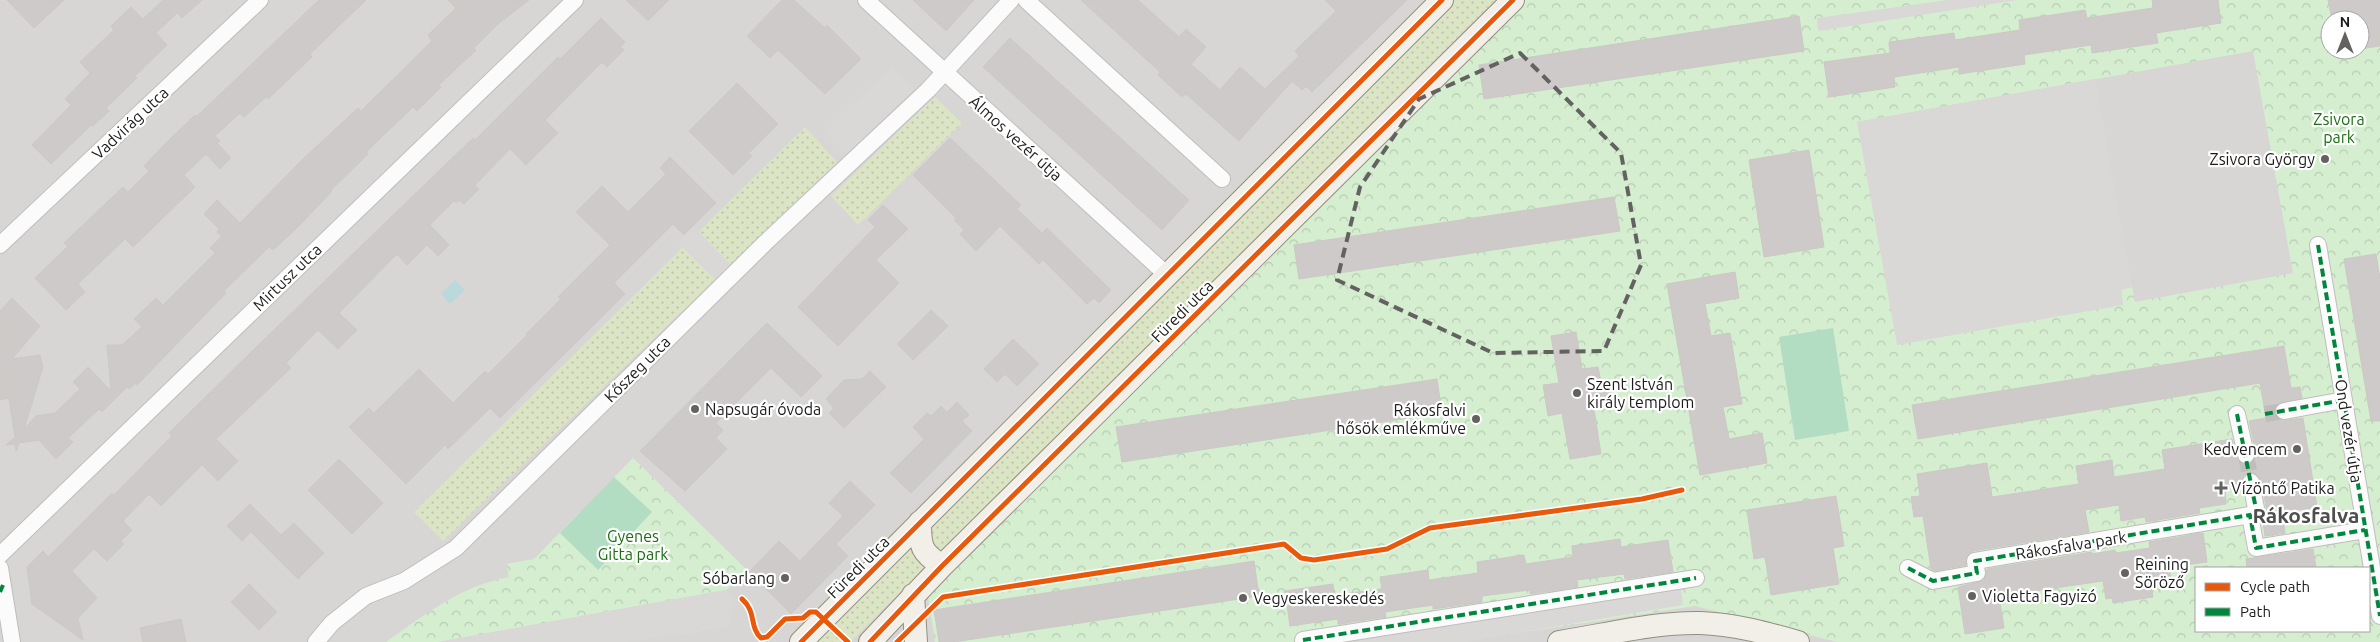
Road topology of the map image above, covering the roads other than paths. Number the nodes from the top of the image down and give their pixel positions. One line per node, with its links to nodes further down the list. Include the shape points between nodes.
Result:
1 (260, 0): 10 (street, Vadvirág utca)
2 (575, 0): 21 (street, Mirtusz utca)
3 (866, 0): 8 (street, Álmos vezér útja)
4 (1012, 0): 8 (street, Kőszeg utca)
5 (1026, 0): 9 (street)
6 (1442, 0): 12 (main road, Füredi utca)
7 (1513, 0): 22 (main road, Füredi utca)
8 (942, 72): 12 (street, Álmos vezér útja); 31 (street, Kőszeg utca, via 928,90 765,242 456,548 404,580 366,596 332,623)
9 (1222, 179)
10 (0, 245)
11 (2318, 245): 13 (street, Ond vezér útja)
12 (1167, 275): 19 (main road, Füredi utca)
13 (2344, 400): 14 (street); 20 (street, Ond vezér útja)
14 (2284, 411)
15 (2237, 414): 16 (street)
16 (2246, 456)
17 (2251, 482): 18 (street, via 2257,514)
18 (2250, 515): 20 (street, via 2256,548); 24 (street, Rákosfalva park, via 1975,561 1977,573 1933,581)
19 (920, 522): 22 (main road, via 924,553); 32 (main road, Füredi utca)
20 (2365, 530): 27 (street, Ond vezér útja)
21 (0, 555)
22 (942, 566): 26 (main road, Füredi utca)
23 (0, 568): 30 (street)
24 (1908, 568)
25 (1696, 578): 29 (street)
26 (913, 595): 33 (main road, Füredi utca); 34 (main road)
27 (2380, 616)
28 (1758, 636): 35 (main road, via 1699,623); 36 (main road)
29 (1303, 640)
30 (12, 642)
31 (316, 642)
32 (801, 642)
33 (870, 642)
34 (916, 642)
35 (1559, 642)
36 (1798, 642)

